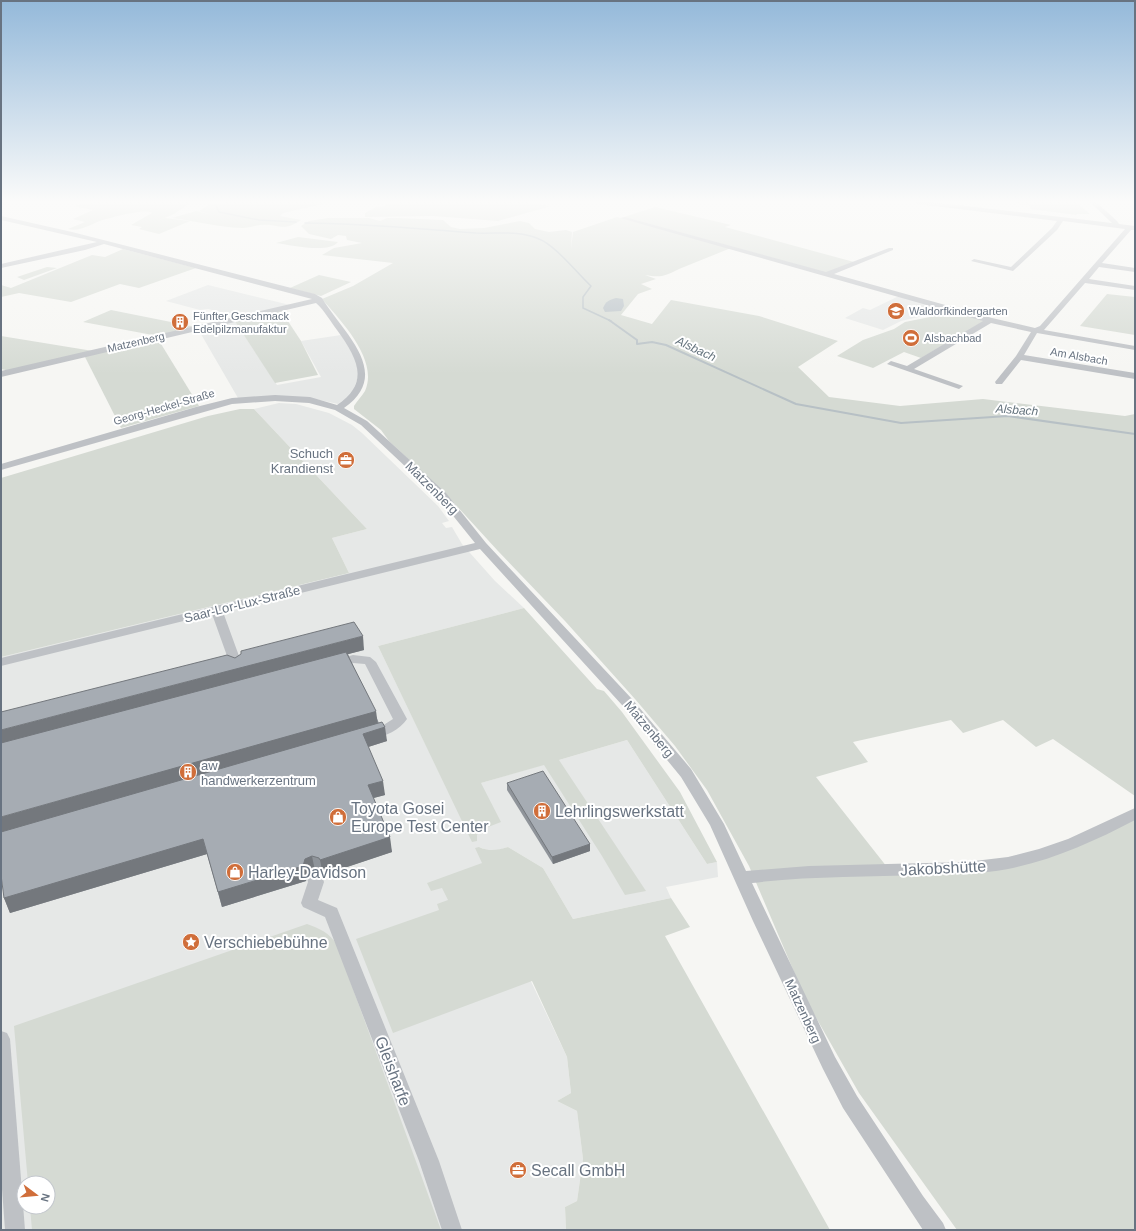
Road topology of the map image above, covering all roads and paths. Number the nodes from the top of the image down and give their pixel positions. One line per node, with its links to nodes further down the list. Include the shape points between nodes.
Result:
1 (32, 259): 9 (street)
2 (171, 259): 14 (street, via 312,296)
3 (775, 259): 11 (street)
4 (865, 259): 11 (street)
5 (1023, 259): 7 (street, via 1013,269)
6 (1103, 259): 8 (street)
7 (974, 261)
8 (1098, 265): 10 (street); 12 (street)
9 (1, 266)
10 (1135, 270)
11 (828, 274): 15 (street)
12 (1084, 281): 13 (street); 16 (street, via 1043,328)
13 (1135, 288)
14 (319, 300): 21 (street, Matzenberg); 25 (street, via 350,343 361,367 361,383 357,394)
15 (990, 320): 16 (street); 20 (street)
16 (1035, 331): 17 (street); 18 (street)
17 (1135, 348)
18 (1019, 356): 22 (street, Am Alsbach); 23 (street)
19 (891, 364): 20 (street)
20 (908, 369): 24 (street)
21 (1, 374)
22 (1135, 376)
23 (999, 382)
24 (959, 386)
25 (338, 408): 26 (street, Georg-Heckel-Straße, via 310,400 285,398 228,402); 27 (street, Matzenberg, via 356,417 368,427 442,495)
26 (1, 467)
27 (482, 545): 28 (street, Saar-Lor-Lux-Straße); 35 (street, Matzenberg, via 627,702 686,773 704,799)
28 (216, 610): 29 (street, Saar-Lor-Lux-Straße); 31 (street)
29 (1, 662)
30 (324, 666): 32 (street, via 355,658 364,658 370,662 400,719 390,728)
31 (237, 667)
32 (359, 737)
33 (1135, 813): 35 (street, Jakobshütte, via 1072,844 1007,863 965,868)
34 (315, 878): 38 (street, Gleisharfe, via 309,903 331,913 428,1161)
35 (741, 878): 39 (street, Matzenberg, via 813,1033 836,1076 883,1153)
36 (1, 1039): 37 (street)
37 (15, 1230)
38 (452, 1230)
39 (936, 1230)

